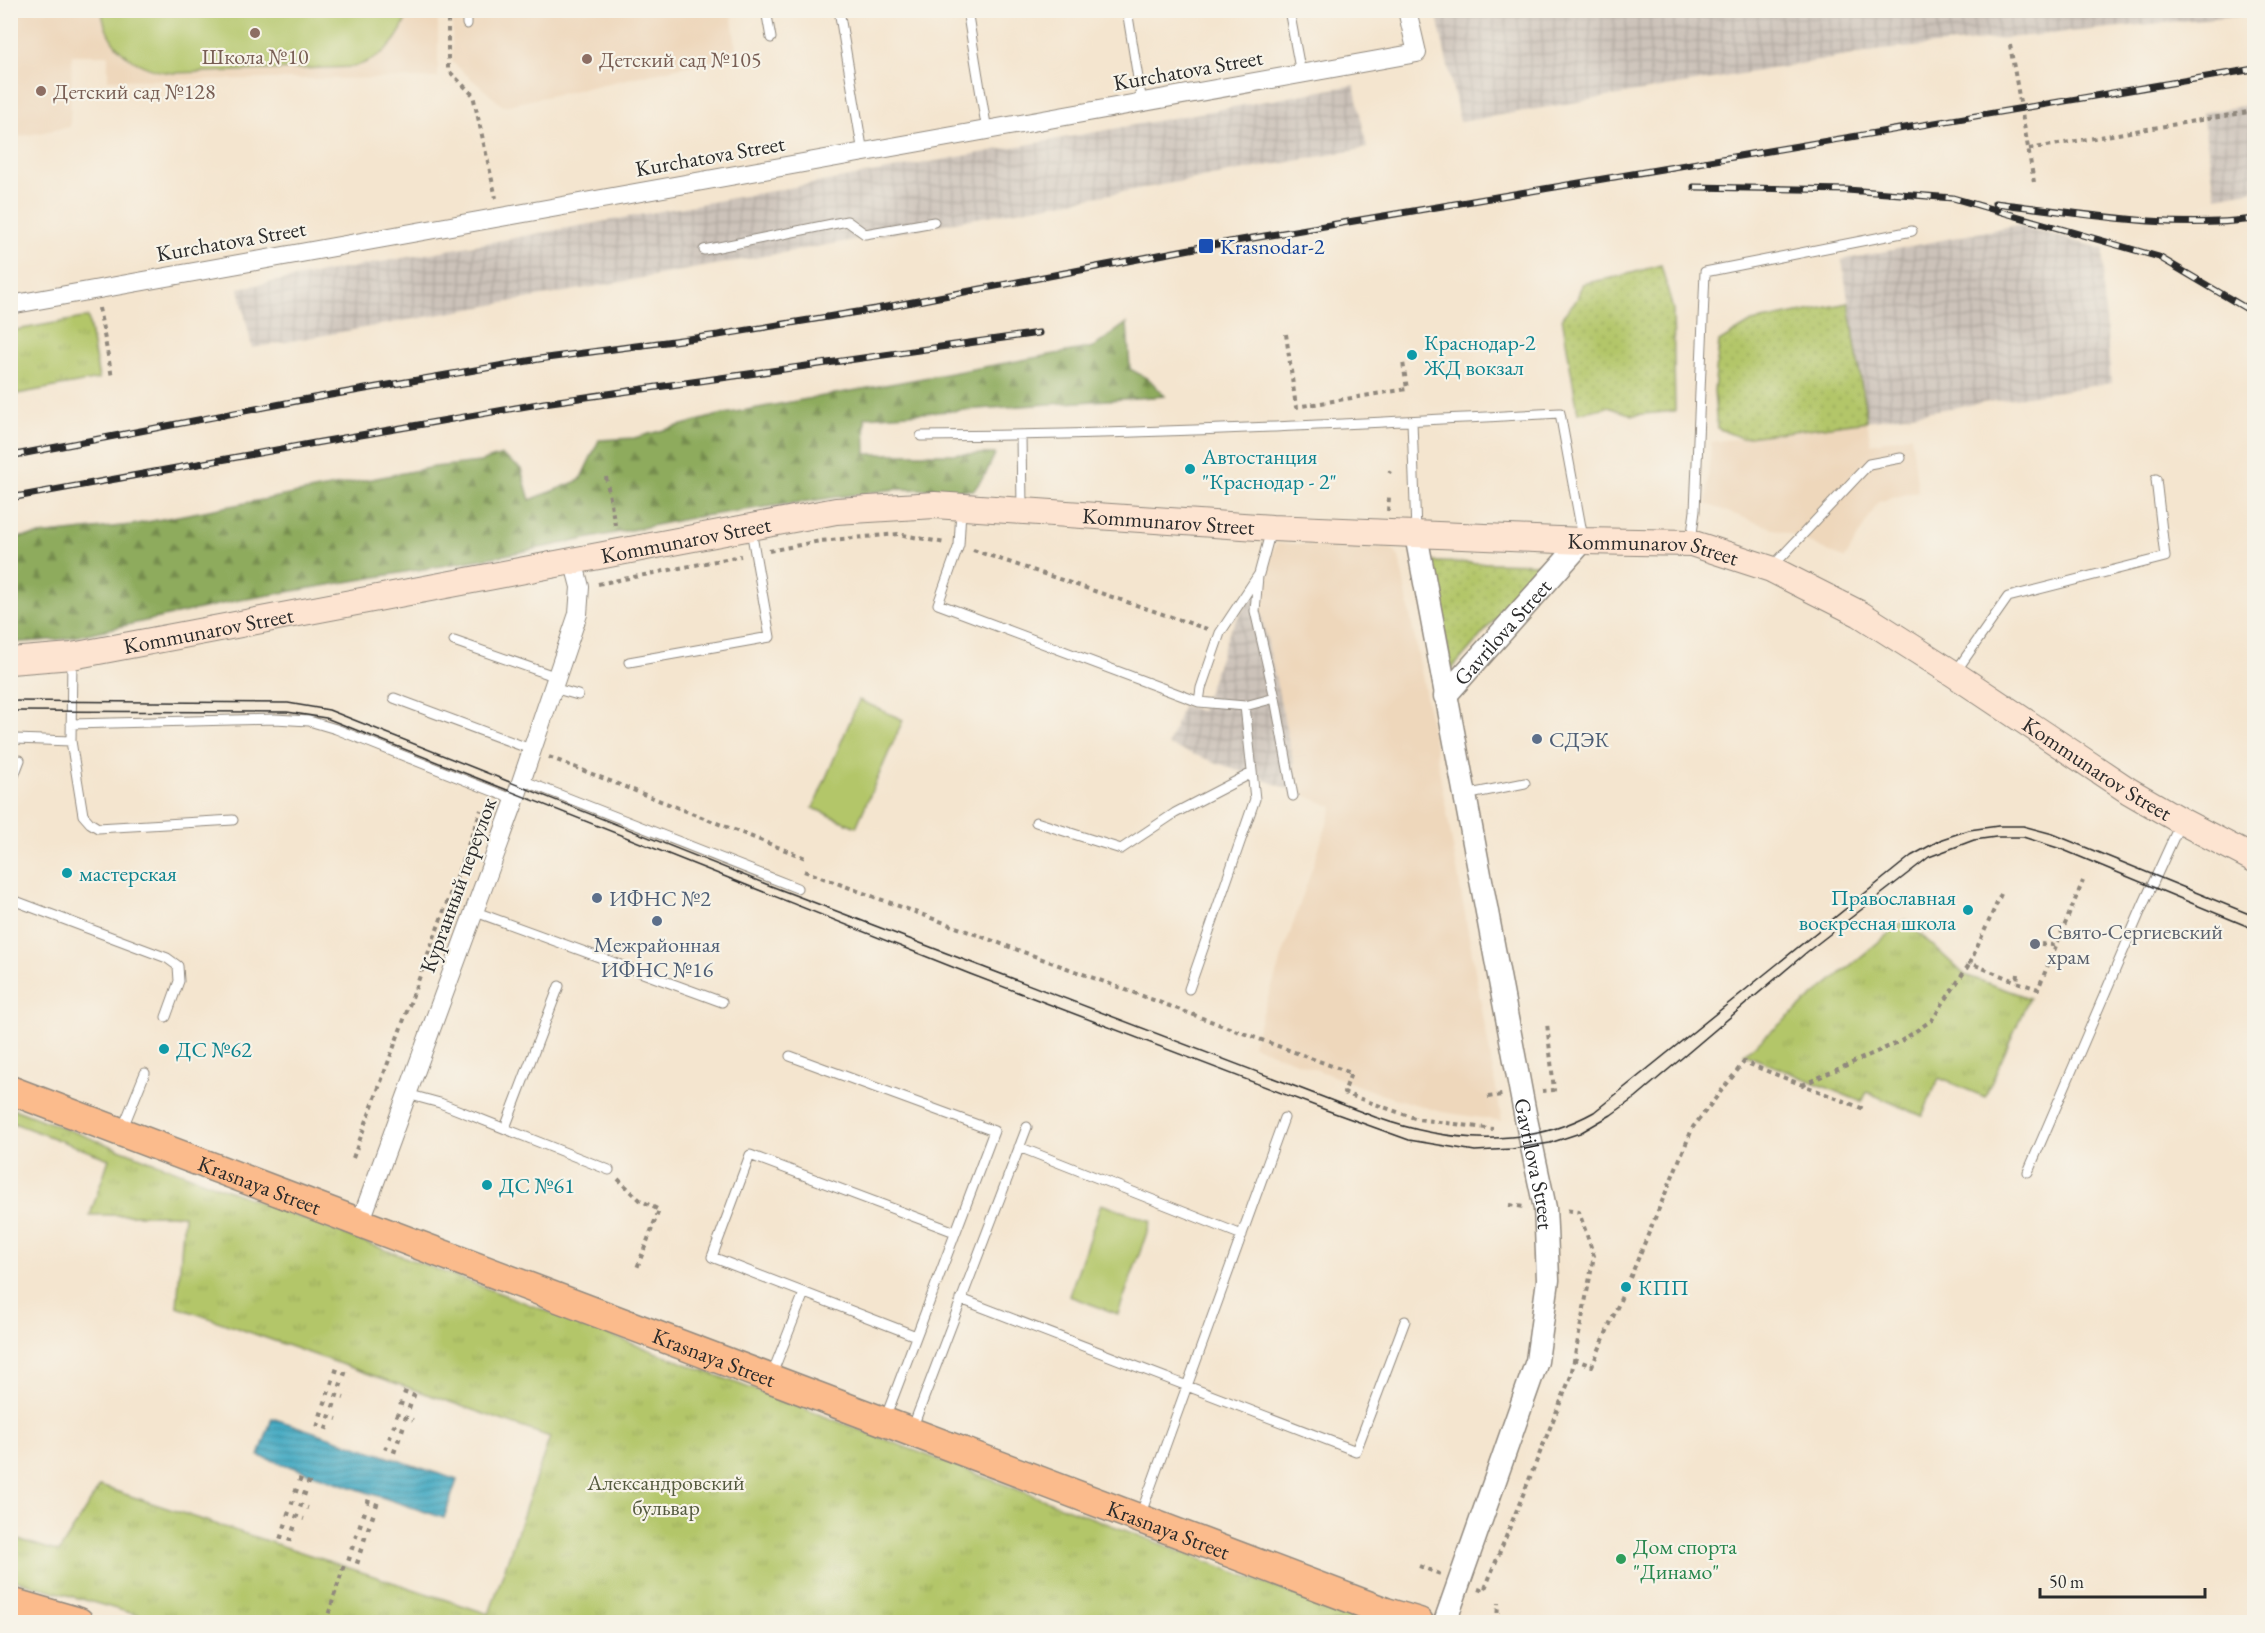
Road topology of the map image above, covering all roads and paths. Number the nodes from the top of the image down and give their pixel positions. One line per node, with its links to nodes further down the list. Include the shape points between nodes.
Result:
1 (448, 10): 19 (path, via 448,70 472,95)
2 (467, 10): 9 (lane)
3 (766, 10): 10 (lane)
4 (839, 10): 17 (lane)
5 (967, 10): 15 (lane)
6 (1127, 10): 13 (lane)
7 (1289, 10): 12 (lane)
8 (1407, 10): 12 (street, Kurchatova Street, via 1417,52)
9 (467, 24)
10 (771, 38)
11 (2010, 45): 16 (path)
12 (1301, 74): 13 (street, Kurchatova Street)
13 (1142, 103): 15 (street, Kurchatova Street)
14 (2254, 111): 16 (path)
15 (987, 130): 17 (street, Kurchatova Street)
16 (2029, 149): 18 (path)
17 (863, 153): 19 (street, Kurchatova Street)
18 (2034, 182)
19 (501, 217): 23 (street, Kurchatova Street)
20 (934, 222): 22 (lane, via 865,234 847,221)
21 (1912, 231): 41 (lane, via 1706,272 1695,511)
22 (704, 249)
23 (96, 290): 24 (street, Kurchatova Street); 27 (path)
24 (10, 305)
25 (1286, 334): 26 (path, via 1296,407 1407,389)
26 (1403, 362)
27 (112, 377)
28 (1412, 421): 29 (lane); 39 (lane); 40 (lane, via 1560,414)
29 (1022, 435): 30 (lane); 35 (lane)
30 (921, 436)
31 (1901, 458): 45 (lane, via 1869,464)
32 (606, 477): 36 (path)
33 (2156, 479): 53 (lane, via 2165,557 2008,597)
34 (961, 507): 35 (main road, Kommunarov Street); 37 (main road, Kommunarov Street, via 836,511); 42 (lane)
35 (1021, 510): 38 (main road, Kommunarov Street)
36 (615, 525)
37 (750, 527): 43 (lane); 44 (main road, Kommunarov Street)
38 (1272, 528): 39 (main road, Kommunarov Street); 46 (lane)
39 (1416, 535): 40 (main road, Kommunarov Street); 56 (street, Gavrilova Street)
40 (1583, 541): 41 (main road, Kommunarov Street); 56 (street, Gavrilova Street)
41 (1690, 543): 45 (main road, Kommunarov Street)
42 (959, 545): 43 (path, via 898,534 820,541); 48 (path); 59 (lane, via 938,604)
43 (755, 553): 47 (path); 52 (lane, via 770,637)
44 (573, 560): 47 (street, Курганный переулок); 50 (main road, Kommunarov Street)
45 (1771, 569): 53 (main road, Kommunarov Street, via 1860,614)
46 (1259, 574): 48 (lane); 58 (lane, via 1255,611)
47 (580, 587): 54 (street, Курганный переулок, via 578,614)
48 (1220, 633): 59 (lane)
49 (454, 641): 54 (lane)
50 (72, 656): 51 (main road, Kommunarov Street); 61 (lane)
51 (10, 661)
52 (629, 662)
53 (1954, 674): 76 (main road, Kommunarov Street)
54 (555, 682): 55 (lane); 64 (street, Курганный переулок)
55 (578, 695)
56 (1446, 696): 70 (street, Gavrilova Street)
57 (394, 698): 64 (lane)
58 (1275, 698): 60 (lane); 71 (lane)
59 (1199, 702): 60 (lane)
60 (1245, 706): 66 (lane)
61 (71, 724): 63 (lane); 72 (lane, via 309,721)
62 (15, 739): 63 (lane)
63 (71, 741): 74 (lane, via 83,815 98,828)
64 (538, 752): 67 (street, Курганный переулок); 77 (path)
65 (20, 760): 69 (lane)
66 (1252, 773): 75 (lane, via 1175,813 1121,849); 91 (lane, via 1255,799)
67 (522, 780): 72 (street, Курганный переулок); 81 (lane)
68 (1525, 783): 70 (lane)
69 (10, 786)
70 (1465, 795): 181 (street, Gavrilova Street, via 1545,1208 1548,1280 1537,1361)
71 (1293, 796)
72 (515, 800): 84 (street, Курганный переулок)
73 (481, 810): 106 (path)
74 (233, 820)
75 (1036, 822)
76 (2181, 822): 78 (main road, Kommunarov Street); 108 (lane)
77 (808, 859)
78 (2254, 859)
79 (804, 871): 103 (path, via 1351,1073 1344,1093 1417,1119)
80 (2083, 881): 85 (path)
81 (797, 888)
82 (2001, 894): 87 (path)
83 (10, 899): 93 (lane, via 167,958 178,966 179,981)
84 (473, 911): 92 (lane); 98 (street, Курганный переулок)
85 (2061, 933): 86 (path, via 2053,945); 89 (path, via 2038,989)
86 (2041, 944)
87 (1970, 963): 89 (path); 96 (path, via 1932,1020 1901,1041)
88 (2018, 974): 89 (path)
89 (2017, 982)
90 (559, 986): 102 (lane)
91 (1189, 988)
92 (722, 1002)
93 (166, 1017)
94 (790, 1056): 111 (lane, via 994,1131)
95 (145, 1073): 104 (lane)
96 (1802, 1085): 99 (path); 114 (path, via 1744,1062 1693,1127)
97 (10, 1090): 104 (main road, Krasnaya Street)
98 (408, 1094): 102 (lane, via 440,1102); 110 (street, Курганный переулок)
99 (1864, 1109)
100 (1284, 1118): 112 (lane)
101 (1027, 1127): 105 (lane)
102 (505, 1128): 107 (lane)
103 (1493, 1129)
104 (122, 1132): 110 (main road, Krasnaya Street)
105 (1019, 1148): 112 (lane); 117 (lane)
106 (353, 1158)
107 (609, 1170): 113 (path, via 640,1200 659,1210)
108 (2028, 1172)
109 (1579, 1212): 120 (path, via 1594,1256)
110 (360, 1223): 123 (main road, Krasnaya Street)
111 (955, 1232): 115 (lane, via 750,1155 712,1257); 119 (lane)
112 (1242, 1235): 125 (lane)
113 (637, 1268)
114 (1630, 1278)
115 (804, 1293): 119 (lane); 123 (lane)
116 (1623, 1296): 120 (path, via 1592,1366)
117 (961, 1299): 125 (lane); 144 (lane)
118 (1406, 1321): 125 (lane, via 1356,1451)
119 (916, 1336): 139 (lane)
120 (1574, 1359): 175 (path, via 1571,1376)
121 (334, 1370): 122 (path)
122 (351, 1376)
123 (770, 1378): 139 (main road, Krasnaya Street)
124 (330, 1381): 126 (path)
125 (1188, 1385): 160 (lane)
126 (347, 1387)
127 (326, 1392): 129 (path)
128 (403, 1392): 130 (path)
129 (344, 1398)
130 (420, 1398)
131 (323, 1402): 133 (path)
132 (399, 1403): 134 (path)
133 (340, 1408)
134 (416, 1409)
135 (319, 1413): 137 (path)
136 (395, 1414): 138 (path)
137 (337, 1419)
138 (412, 1420)
139 (884, 1421): 144 (main road, Krasnaya Street)
140 (316, 1424): 142 (path)
141 (392, 1425): 143 (path)
142 (333, 1430)
143 (409, 1431)
144 (911, 1432): 160 (main road, Krasnaya Street)
145 (388, 1436): 146 (path)
146 (405, 1442)
147 (384, 1447): 148 (path)
148 (401, 1453)
149 (298, 1479): 150 (path)
150 (315, 1485)
151 (294, 1490): 152 (path)
152 (311, 1496)
153 (366, 1501): 155 (path)
154 (290, 1502): 156 (path)
155 (383, 1507)
156 (308, 1508)
157 (286, 1513): 161 (path)
158 (362, 1513): 159 (path)
159 (379, 1518)
160 (1139, 1518): 180 (main road, Krasnaya Street)
161 (304, 1519)
162 (358, 1524): 164 (path)
163 (283, 1525): 165 (path)
164 (375, 1530)
165 (300, 1531)
166 (354, 1535): 168 (path)
167 (279, 1536): 169 (path)
168 (371, 1541)
169 (296, 1542)
170 (350, 1547): 171 (path)
171 (367, 1553)
172 (347, 1558): 173 (path)
173 (364, 1564)
174 (344, 1565): 179 (path)
175 (1484, 1591)
176 (10, 1602): 178 (main road)
177 (1498, 1603): 182 (path)
178 (79, 1623)
179 (326, 1623)
180 (1419, 1623)
181 (1445, 1623)
182 (1497, 1623)

